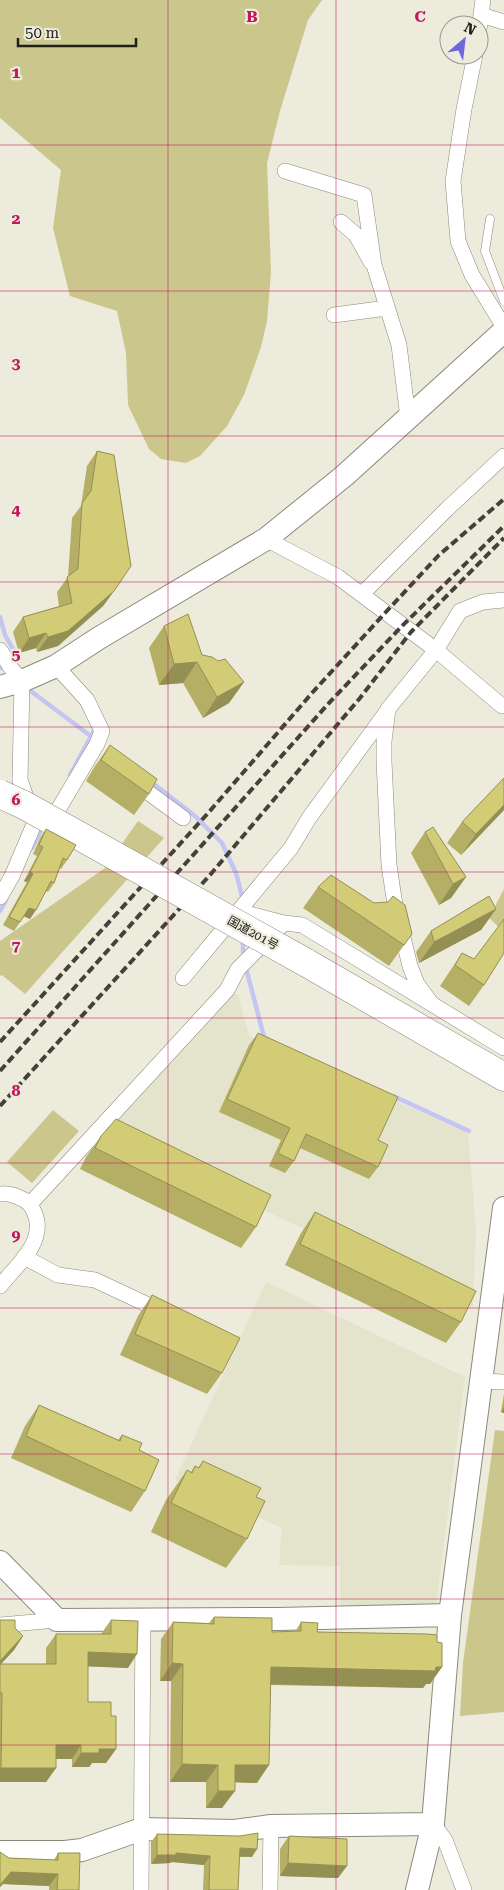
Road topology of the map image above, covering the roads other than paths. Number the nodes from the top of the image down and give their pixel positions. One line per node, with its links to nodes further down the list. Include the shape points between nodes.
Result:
1 (489, 17): 2 (street)
2 (504, 22)
3 (473, 65): 11 (street, via 453,182 458,241 472,275)
4 (284, 171): 7 (street, via 364,195)
5 (490, 219): 8 (lane, via 485,251)
6 (341, 222): 7 (street, via 356,235)
7 (374, 265): 9 (street)
8 (504, 301)
9 (387, 308): 10 (street); 12 (street, via 399,345 407,410)
10 (334, 315)
11 (504, 329): 12 (street)
12 (411, 416): 14 (street, via 344,476)
13 (504, 456): 15 (street)
14 (266, 538): 15 (street, via 338,577); 19 (street)
15 (362, 594): 18 (street)
16 (504, 600): 18 (street, via 483,602 460,611)
17 (0, 650): 20 (street)
18 (436, 650): 22 (street); 23 (street)
19 (56, 666): 20 (street); 24 (street, via 86,700 102,731)
20 (22, 681): 21 (street); 29 (street, via 20,780)
21 (0, 688)
22 (502, 706)
23 (388, 709): 31 (street, via 291,848); 34 (street, via 384,761 395,905 410,966 417,984)
24 (92, 752): 25 (street); 29 (street, via 48,828)
25 (108, 764)
26 (124, 775): 28 (street)
27 (0, 794): 36 (highway, 国道201号, bridge, via 305,962)
28 (183, 818)
29 (35, 822): 30 (street)
30 (0, 897)
31 (238, 910): 32 (street); 33 (street)
32 (284, 923): 34 (street, via 302,926); 38 (street, via 238,969 227,990)
33 (182, 978)
34 (431, 1003): 35 (street)
35 (504, 1048)
36 (504, 1077)
37 (0, 1194): 38 (street, via 7,1193)
38 (30, 1204): 40 (street, via 37,1221 37,1232)
39 (504, 1208): 43 (street)
40 (24, 1257): 41 (street); 42 (street, via 58,1275 95,1280)
41 (0, 1286)
42 (176, 1318)
43 (480, 1381): 44 (street); 46 (street)
44 (504, 1382)
45 (0, 1562): 48 (street)
46 (450, 1616): 47 (street); 50 (street)
47 (143, 1619): 48 (street); 52 (street)
48 (57, 1620): 49 (street)
49 (0, 1625)
50 (433, 1824): 51 (street); 56 (street); 57 (street, via 445,1840)
51 (271, 1826): 52 (street, via 234,1831); 55 (street)
52 (142, 1830): 53 (street, via 82,1850); 54 (street)
53 (0, 1852)
54 (141, 1890)
55 (270, 1890)
56 (417, 1890)
57 (464, 1890)

